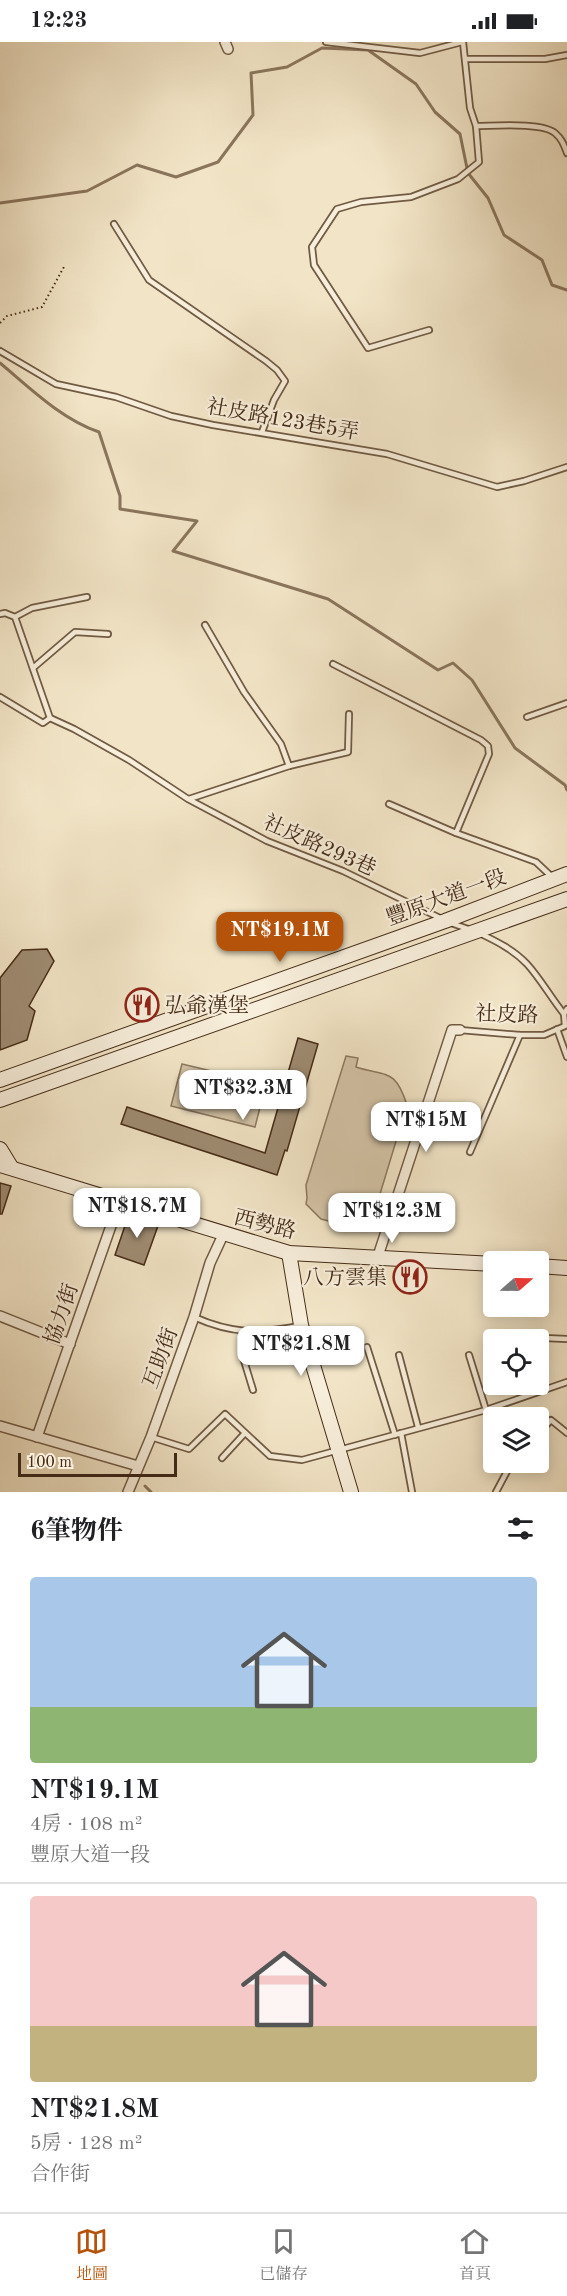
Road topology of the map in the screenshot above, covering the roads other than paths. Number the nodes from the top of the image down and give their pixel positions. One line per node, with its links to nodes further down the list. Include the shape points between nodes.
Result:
1 (326, 42): 2 (lane, via 420,53)
2 (462, 42): 4 (lane)
3 (567, 55): 4 (lane, via 545,59)
4 (466, 59): 5 (lane, via 470,108)
5 (476, 126): 6 (lane, via 553,131); 8 (lane, via 479,162 459,179 411,197 361,202 337,209 312,247 314,265 368,348)
6 (567, 153)
7 (114, 224): 10 (lane, via 149,280 266,361 285,381)
8 (429, 330)
9 (0, 351): 10 (lane, 社皮路123巷5弄, via 56,384 116,397 171,416)
10 (262, 432): 11 (lane, 社皮路123巷5弄, via 387,454 497,487)
11 (567, 467)
12 (87, 597): 14 (lane, via 32,608)
13 (0, 614): 14 (lane)
14 (15, 617): 18 (lane)
15 (205, 625): 24 (lane, via 244,692 281,744)
16 (108, 634): 18 (lane, via 75,632)
17 (333, 664): 27 (lane, via 488,746 489,754)
18 (33, 668): 23 (lane)
19 (1, 699): 23 (lane, 社皮路293巷, via 43,723)
20 (567, 703): 22 (lane)
21 (349, 714): 24 (lane, via 348,752)
22 (527, 717)
23 (50, 718): 25 (lane, 社皮路293巷, via 129,760)
24 (289, 766): 25 (lane)
25 (188, 799): 30 (lane, 社皮路293巷, via 267,841 343,871)
26 (389, 804): 27 (lane)
27 (456, 833): 28 (lane, via 536,862)
28 (560, 877): 30 (street, 豐原大道一段)
29 (567, 899): 31 (street, 豐原大道一段)
30 (445, 921): 31 (lane, 社皮路293巷); 37 (street, 豐原大道一段)
31 (476, 931): 32 (lane, 社皮路293巷, via 506,946 527,964 549,996); 38 (street, 豐原大道一段)
32 (566, 1011): 33 (lane, 社皮路, via 565,1026)
33 (557, 1029): 35 (lane, 社皮路, via 544,1035); 36 (lane)
34 (460, 1030): 35 (lane, 社皮路); 45 (street, 社皮路, via 453,1030)
35 (520, 1035): 40 (lane)
36 (567, 1057)
37 (1, 1079)
38 (0, 1100)
39 (0, 1149): 41 (street)
40 (470, 1152)
41 (5, 1166): 42 (street, 西勢路)
42 (120, 1203): 43 (street, 西勢路); 55 (street, 協力街)
43 (223, 1235): 44 (street, 西勢路); 50 (street, 互助街)
44 (289, 1253): 45 (street, 西勢路); 51 (street)
45 (377, 1259): 46 (street, 西勢路)
46 (483, 1264)
47 (549, 1267): 48 (street)
48 (567, 1268)
49 (0, 1316): 55 (street)
50 (194, 1317): 52 (lane); 71 (street, 互助街)
51 (301, 1325): 52 (lane, via 271,1332); 72 (street)
52 (244, 1332): 60 (lane, via 242,1354)
53 (549, 1338): 54 (lane)
54 (567, 1339)
55 (70, 1344): 70 (street, 協力街)
56 (367, 1347): 69 (lane)
57 (399, 1354): 66 (lane)
58 (469, 1355): 61 (lane)
59 (567, 1382): 62 (lane)
60 (253, 1390)
61 (485, 1407)
62 (495, 1407)
63 (483, 1411): 66 (lane)
64 (549, 1422): 68 (lane)
65 (0, 1426): 70 (street)
66 (418, 1427): 69 (lane)
67 (245, 1433): 71 (lane, via 225,1414 189,1449); 72 (lane, via 270,1456 302,1460); 73 (lane)
68 (567, 1433)
69 (398, 1434): 72 (lane); 78 (lane)
70 (37, 1437): 74 (street)
71 (151, 1437): 74 (street, 互助街)
72 (340, 1450): 77 (street)
73 (222, 1458)
74 (138, 1466): 76 (street, 互助街)
75 (506, 1473): 79 (lane)
76 (128, 1492)
77 (351, 1492)
78 (412, 1492)
79 (496, 1492)

